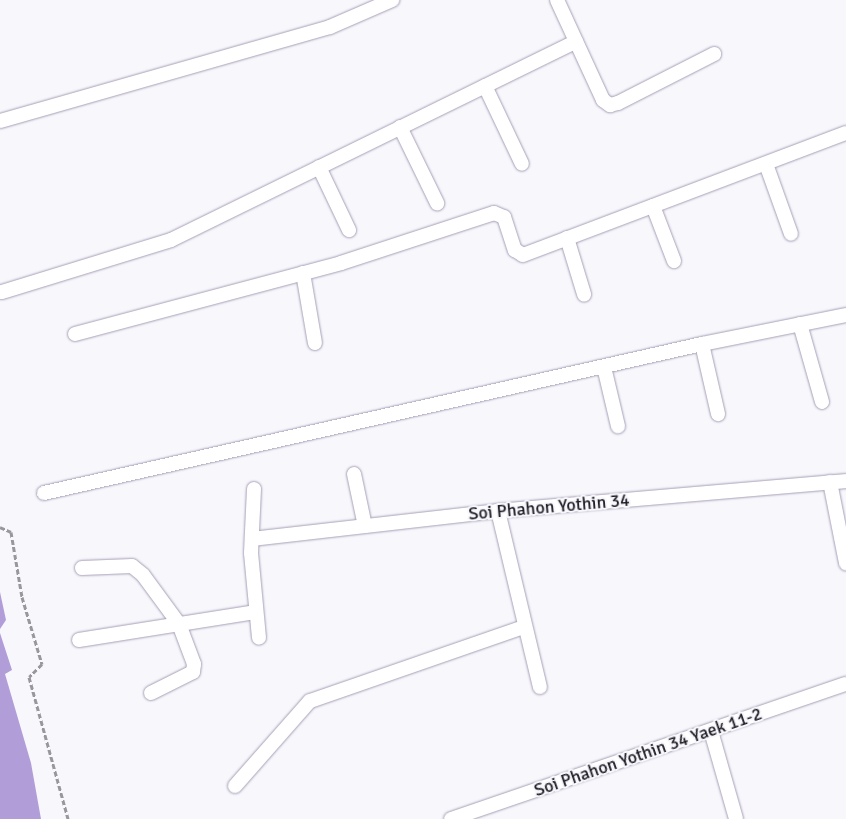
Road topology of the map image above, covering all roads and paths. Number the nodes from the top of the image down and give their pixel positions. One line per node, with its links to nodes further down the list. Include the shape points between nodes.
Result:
1 (392, 0): 6 (street, via 330,27)
2 (557, 0): 3 (street)
3 (576, 42): 4 (street, via 603,100 610,104); 5 (street)
4 (714, 54)
5 (485, 86): 7 (street); 9 (street)
6 (0, 121)
7 (400, 127): 11 (street); 12 (street)
8 (846, 133): 10 (street)
9 (522, 164)
10 (766, 164): 13 (street); 15 (street)
11 (319, 167): 14 (street); 19 (street, via 171,240)
12 (437, 203)
13 (653, 206): 16 (street); 17 (street)
14 (349, 230)
15 (792, 234)
16 (567, 238): 18 (street, via 518,254 504,217 494,212); 20 (street)
17 (674, 261)
18 (304, 273): 23 (street); 24 (street)
19 (2, 292)
20 (584, 294)
21 (846, 315): 22 (street)
22 (800, 324): 25 (street); 27 (street)
23 (75, 334)
24 (315, 343)
25 (702, 344): 26 (street); 28 (street)
26 (604, 366): 29 (street); 34 (street)
27 (822, 402)
28 (718, 414)
29 (618, 426)
30 (354, 474): 36 (street)
31 (846, 481): 32 (street, Soi Phahon Yothin 34)
32 (830, 482): 35 (street, Soi Phahon Yothin 34); 39 (street)
33 (254, 489): 38 (street)
34 (44, 493)
35 (498, 511): 36 (street, Soi Phahon Yothin 34); 43 (street)
36 (366, 526): 38 (street, Soi Phahon Yothin 34)
37 (0, 527): 51 (path, via 10,532 22,597 42,664 29,677)
38 (252, 539): 41 (street)
39 (846, 563)
40 (82, 568): 42 (street, via 132,566 143,575)
41 (255, 612): 42 (street); 44 (street)
42 (179, 624): 45 (street); 48 (street, via 194,664 193,672)
43 (524, 627): 47 (street); 50 (street, via 310,701)
44 (259, 638)
45 (79, 640)
46 (846, 684): 49 (street, Soi Phahon Yothin 34 Yaek 11-2)
47 (540, 687)
48 (151, 693)
49 (711, 731): 52 (street, Soi Phahon Yothin 34 Yaek 11-2); 53 (street)
50 (235, 786)
51 (68, 819)
52 (450, 819)
53 (736, 819)

